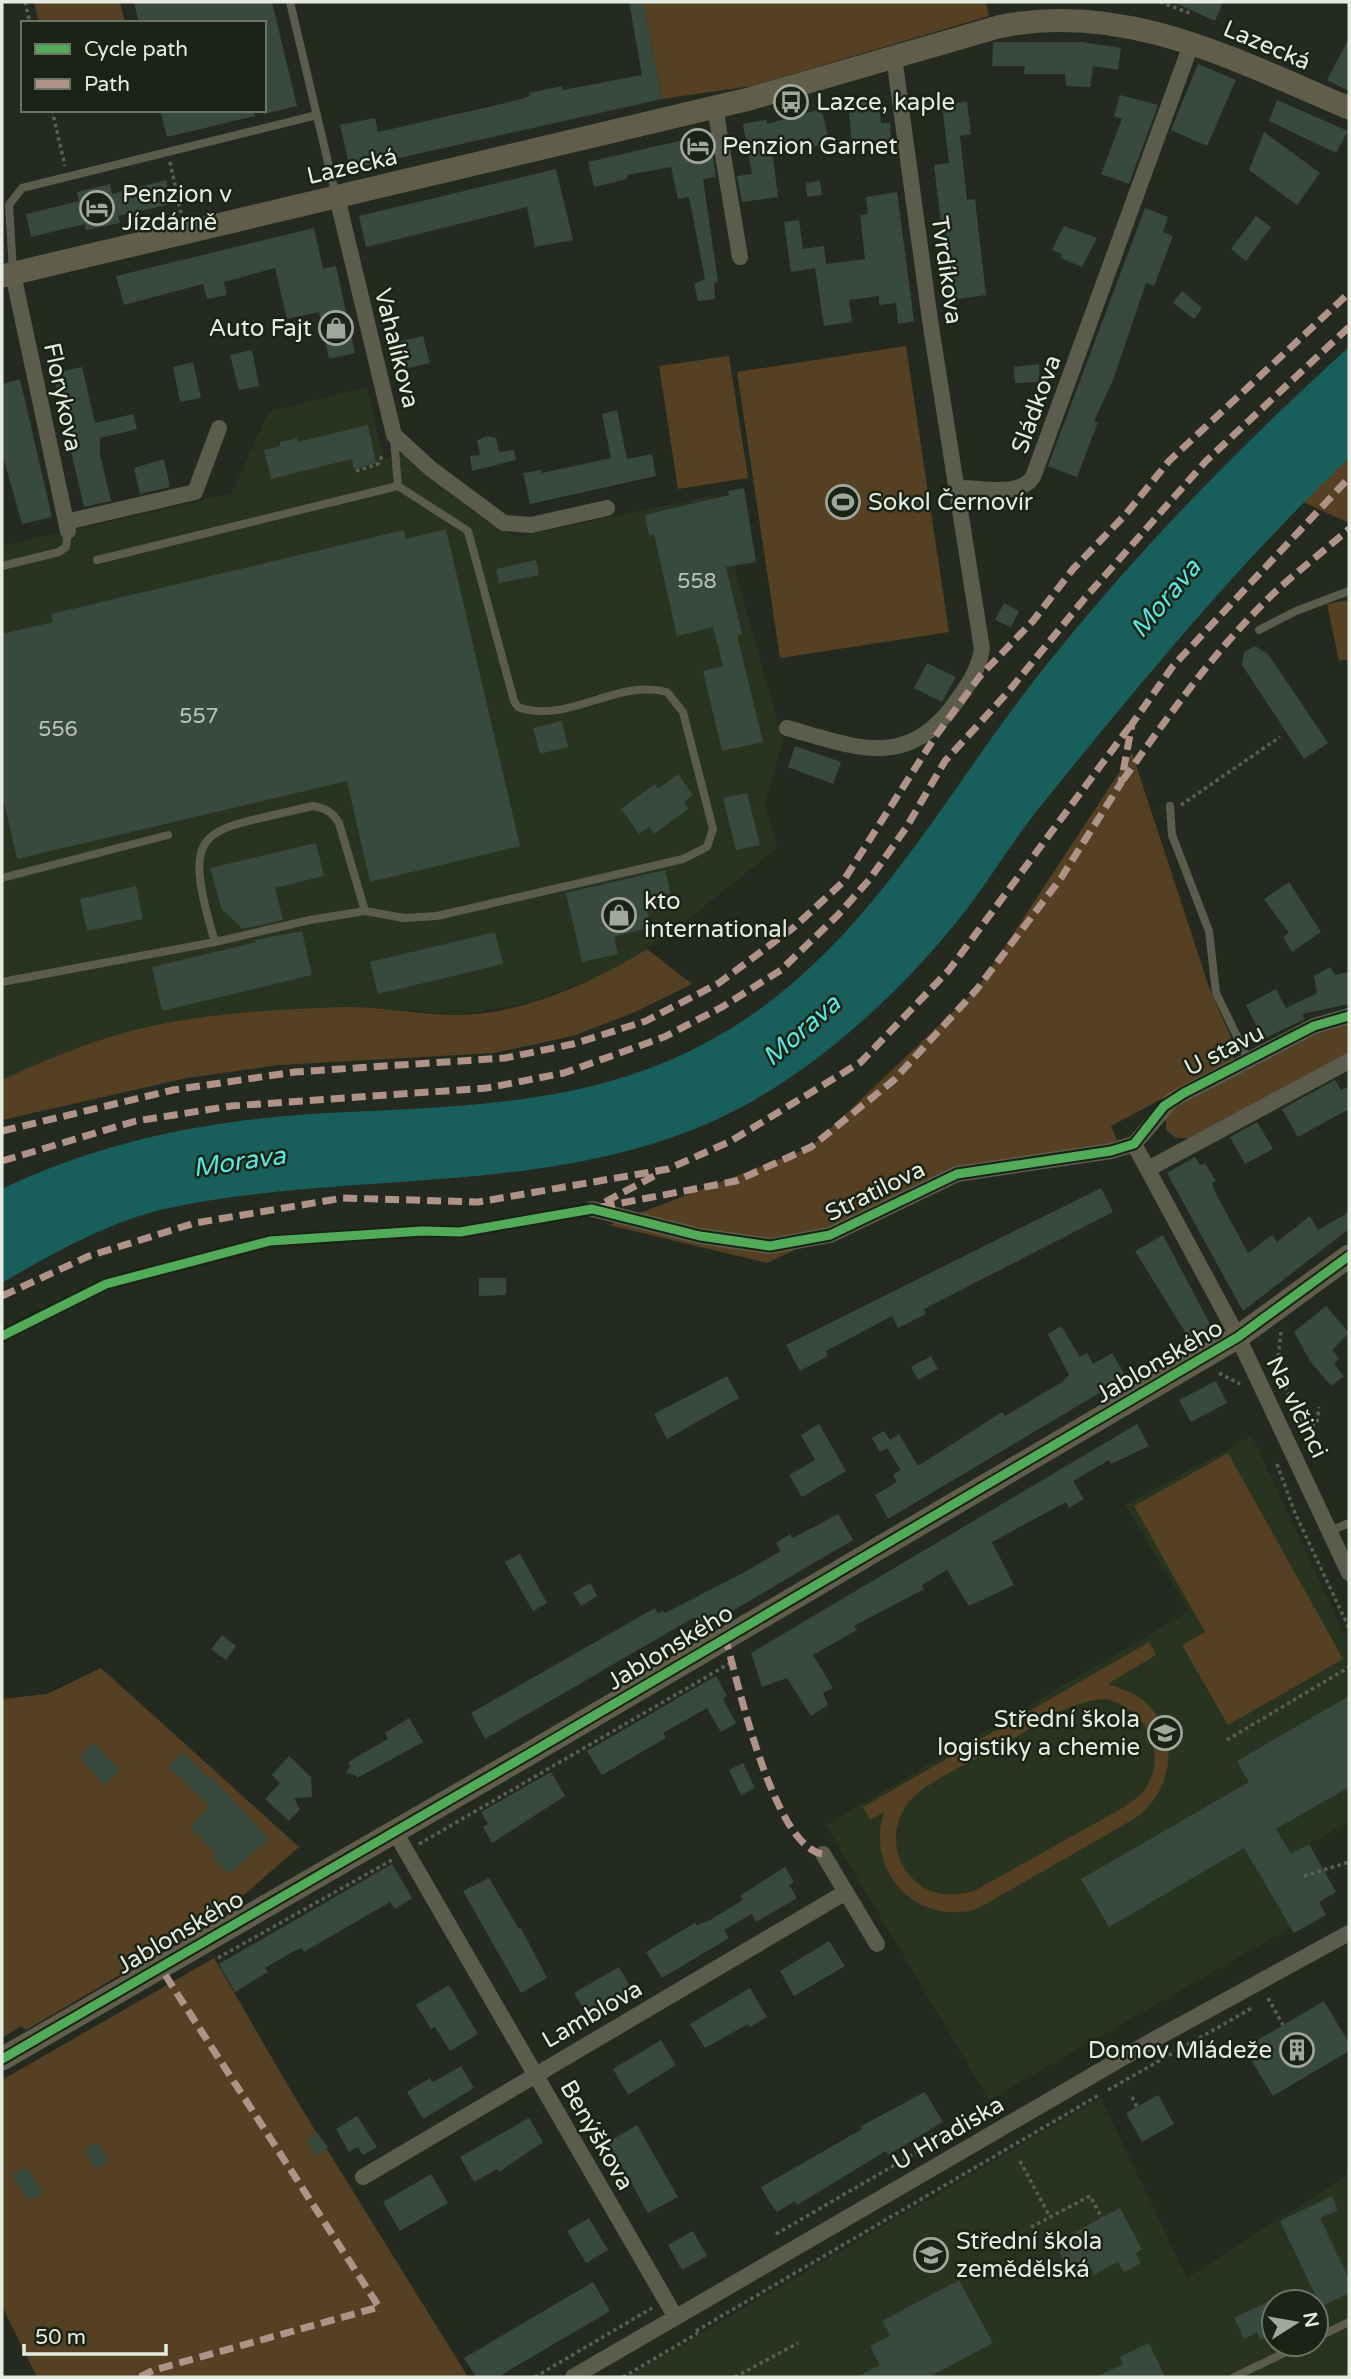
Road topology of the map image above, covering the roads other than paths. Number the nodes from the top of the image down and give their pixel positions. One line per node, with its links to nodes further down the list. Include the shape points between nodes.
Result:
1 (289, 2): 6 (lane)
2 (1192, 42): 3 (street, Lazecká, via 1122,22 1055,18 1006,25); 5 (street, Lazecká); 14 (street, Sládkova, via 1033,477 1013,489)
3 (894, 57): 4 (street, Lazecká); 14 (street, Tvrdíkova)
4 (715, 107): 7 (street, Lazecká); 9 (street)
5 (1349, 108)
6 (317, 116): 7 (lane); 8 (lane, via 22,188)
7 (337, 197): 10 (street, Lazecká); 12 (street, Vahalíkova)
8 (5, 203): 10 (lane)
9 (740, 257)
10 (7, 275): 16 (street, Florykova)
11 (219, 428): 16 (street, via 195,492)
12 (394, 435): 13 (lane); 15 (street, Vahalíkova, via 504,523 531,525)
13 (398, 486): 17 (lane); 25 (lane, via 468,531 518,707 538,712 643,689 667,692 684,712 713,829 707,847 683,859 438,916 404,918)
14 (957, 488): 21 (street, via 982,649 968,686 938,727 897,747 858,747)
15 (607, 508)
16 (67, 527): 18 (lane, via 65,547 59,552)
17 (97, 559)
18 (2, 566)
19 (1349, 591): 20 (lane)
20 (1259, 631)
21 (787, 728)
22 (1170, 809): 29 (lane, via 1172,835 1209,931 1216,993)
23 (168, 835): 24 (lane)
24 (2, 878)
25 (365, 911): 26 (lane); 26 (lane, via 339,823 333,813 312,806 215,831 204,842 197,869)
26 (215, 942): 27 (lane)
27 (2, 982)
28 (1349, 1016): 29 (street, U stavu, via 1314,1026)
29 (1248, 1059): 31 (street, U stavu, via 1172,1100)
30 (1349, 1061): 32 (street)
31 (1134, 1144): 32 (street); 33 (street, Stratilova, via 957,1174 830,1235 770,1246 710,1238)
32 (1148, 1169): 35 (street)
33 (592, 1209)
34 (1349, 1256): 35 (street, Jablonského)
35 (1238, 1337): 37 (street, Na vlčinci); 39 (street, Jablonského)
36 (1349, 1523): 37 (lane)
37 (1330, 1531): 38 (street, Na vlčinci)
38 (1349, 1573)
39 (396, 1832): 44 (street, Jablonského); 45 (street, Benýškova)
40 (823, 1854): 41 (street)
41 (846, 1892): 43 (street); 45 (street, Lamblova)
42 (1349, 1933): 47 (street, U Hradiska, via 1155,2039)
43 (877, 1944)
44 (2, 2059)
45 (535, 2075): 46 (street, Lamblova); 47 (street, Benýškova)
46 (362, 2177)
47 (675, 2316): 51 (street, U Hradiska)
48 (1349, 2322): 49 (lane)
49 (1330, 2331)
50 (1274, 2358): 52 (lane)
51 (573, 2377)
52 (1234, 2377)

